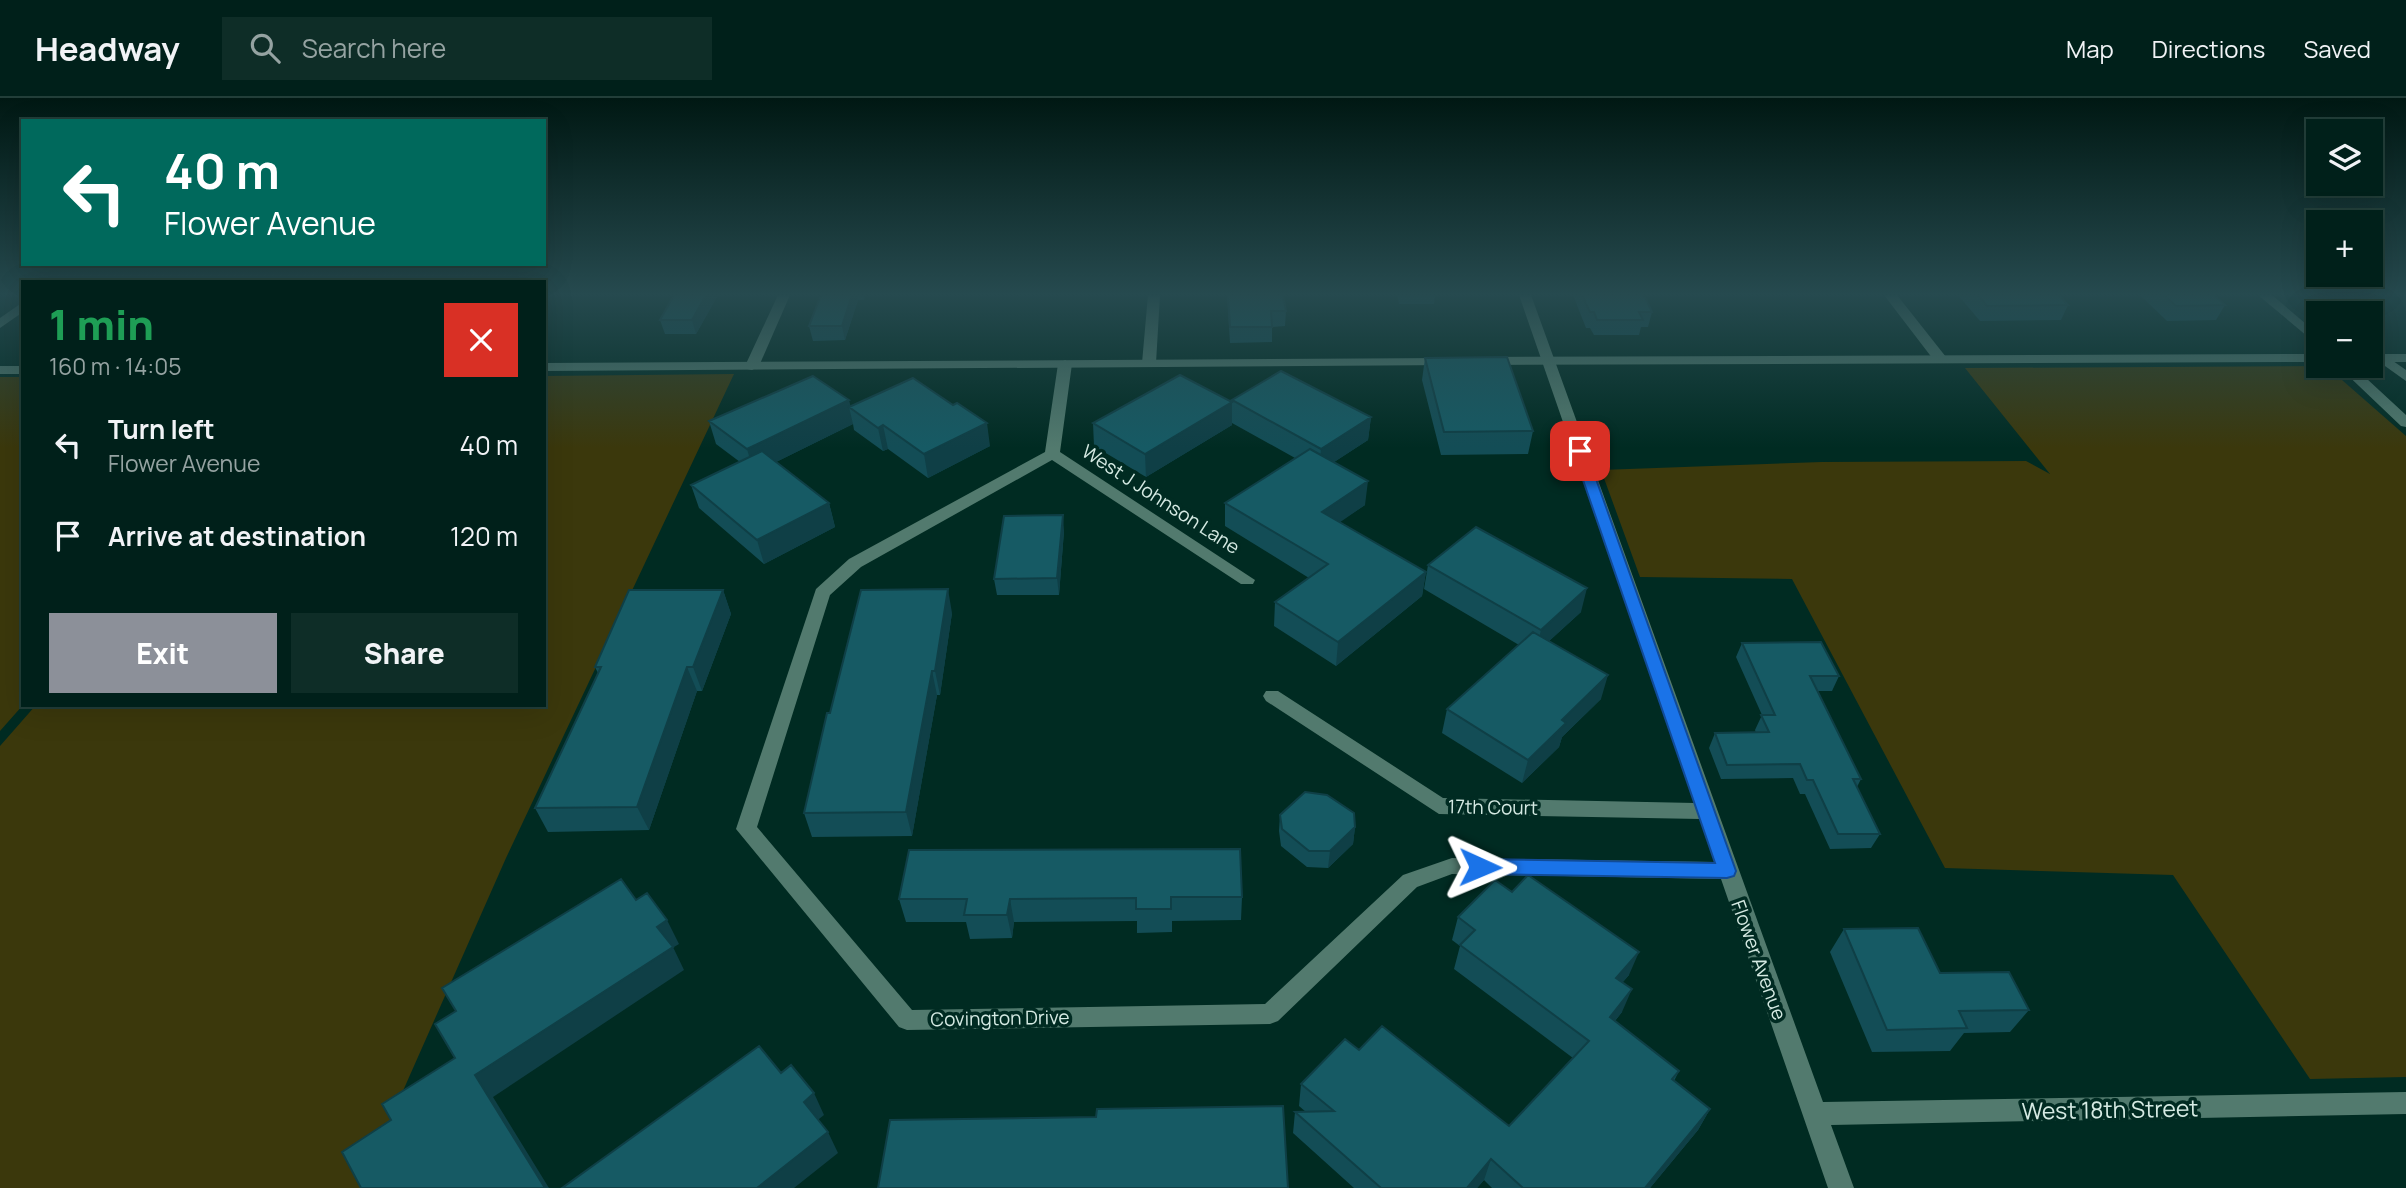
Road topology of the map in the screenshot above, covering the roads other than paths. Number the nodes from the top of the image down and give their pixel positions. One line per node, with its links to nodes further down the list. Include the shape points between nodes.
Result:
1 (761, 346): 13 (street)
2 (1150, 346): 11 (street)
3 (1543, 346): 9 (street, Flower Avenue)
4 (1930, 346): 8 (street)
5 (2306, 358): 8 (street)
6 (2383, 358): 7 (street)
7 (2406, 358)
8 (1941, 360): 9 (street)
9 (1549, 361): 11 (street); 23 (street, Flower Avenue)
10 (2383, 362): 17 (street)
11 (1149, 363): 12 (street)
12 (1065, 364): 13 (street); 20 (street)
13 (752, 366): 14 (street)
14 (546, 367)
15 (0, 370): 16 (street)
16 (21, 370)
17 (2406, 377)
18 (2358, 378): 19 (street)
19 (2406, 423)
20 (1052, 454): 21 (street, West J Johnson Lane); 24 (street, Covington Drive, via 855,564 822,593 746,829 907,1020 1270,1014 1410,881 1452,866)
21 (1247, 580)
22 (1272, 696): 23 (street, 17th Court, via 1439,806)
23 (1706, 811): 24 (street, Flower Avenue)
24 (1727, 871): 26 (street, Flower Avenue)
25 (2406, 1103): 26 (street, West 18th Street)
26 (1814, 1114): 27 (street, Flower Avenue)
27 (1841, 1188)

